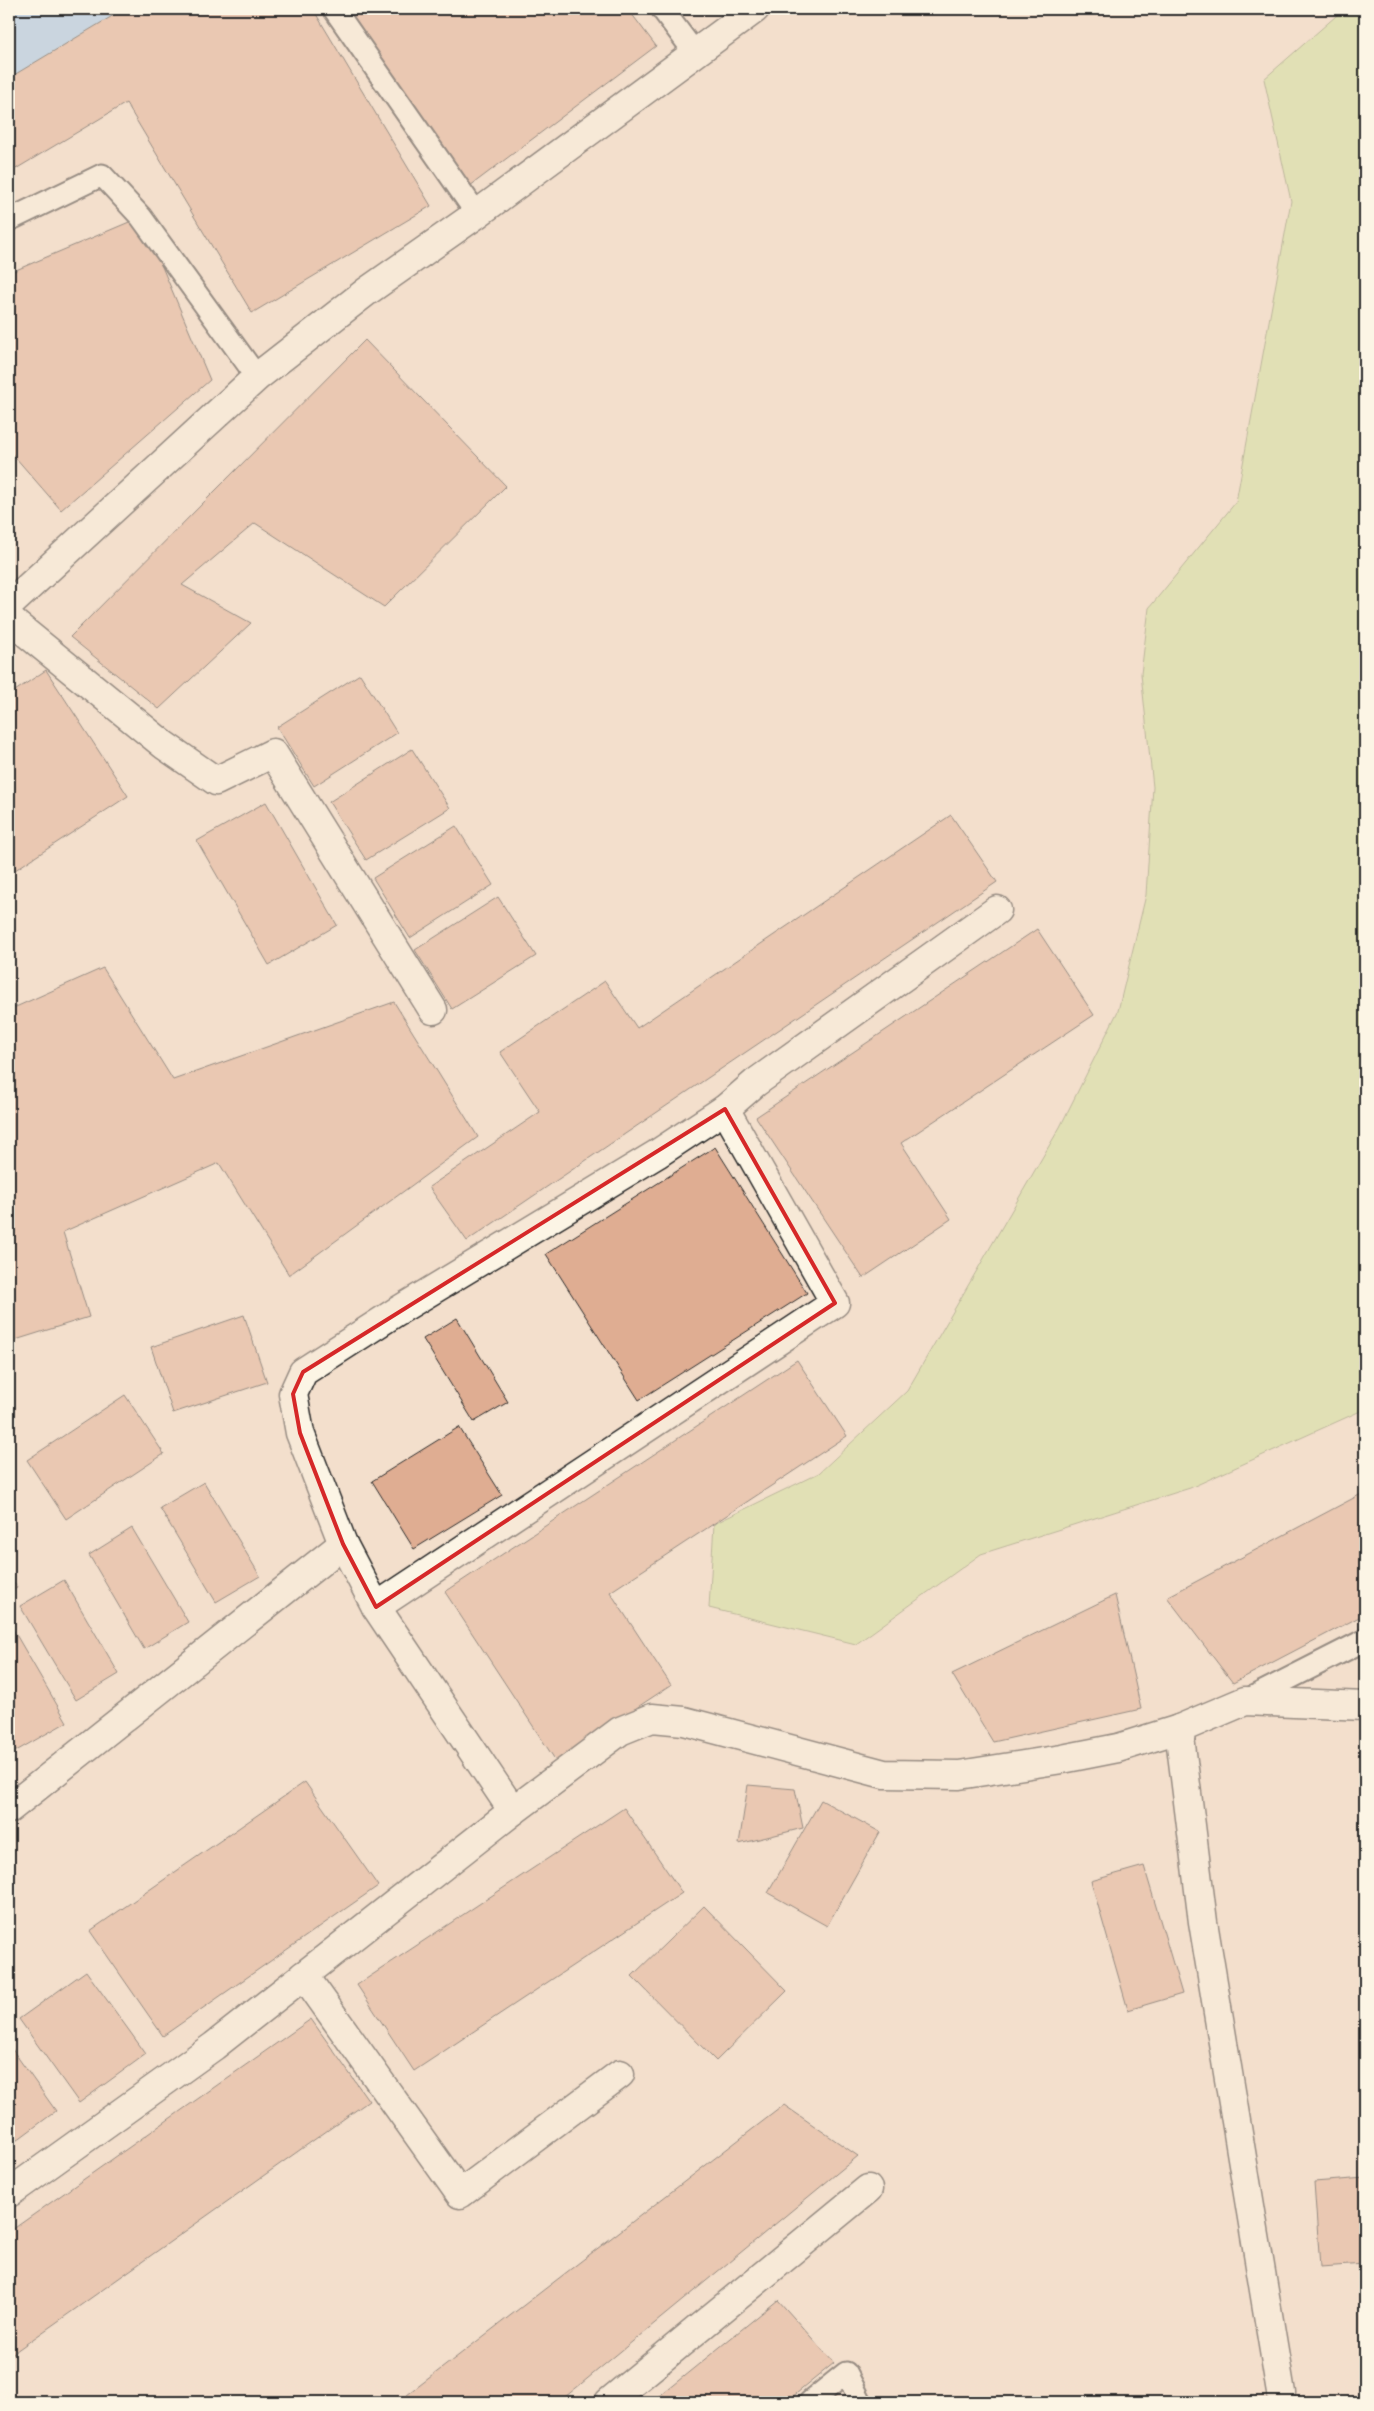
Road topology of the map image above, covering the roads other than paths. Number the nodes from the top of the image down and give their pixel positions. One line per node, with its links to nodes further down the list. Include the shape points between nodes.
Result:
1 (334, 9): 5 (lane)
2 (662, 9): 4 (lane)
3 (755, 9): 4 (street)
4 (695, 54): 5 (street)
5 (477, 214): 7 (street, via 366,292)
6 (9, 220): 7 (lane, via 102,175 141,217)
7 (257, 377): 8 (street)
8 (9, 605)
9 (9, 619): 11 (street, via 164,745 216,782 273,753)
10 (997, 910): 12 (street, via 755,1083)
11 (433, 1010)
12 (725, 1109): 13 (street, via 303,1372 293,1394 300,1433); 14 (street, via 835,1302)
13 (343, 1544): 14 (street); 19 (street)
14 (376, 1607): 20 (street)
15 (1365, 1640): 16 (lane)
16 (1244, 1701): 17 (street); 18 (street)
17 (1365, 1706)
18 (1179, 1729): 20 (street, via 1118,1748 1062,1759 959,1774 884,1774 684,1721 652,1718 620,1732); 25 (street, via 1203,1922)
19 (9, 1809)
20 (513, 1811): 21 (street)
21 (304, 1974): 22 (street, via 460,2194); 24 (street, via 214,2046)
22 (620, 2074)
23 (868, 2189): 26 (street)
24 (9, 2193)
25 (1281, 2393)
26 (609, 2402)
27 (810, 2402): 28 (lane, via 846,2373)
28 (861, 2402)

